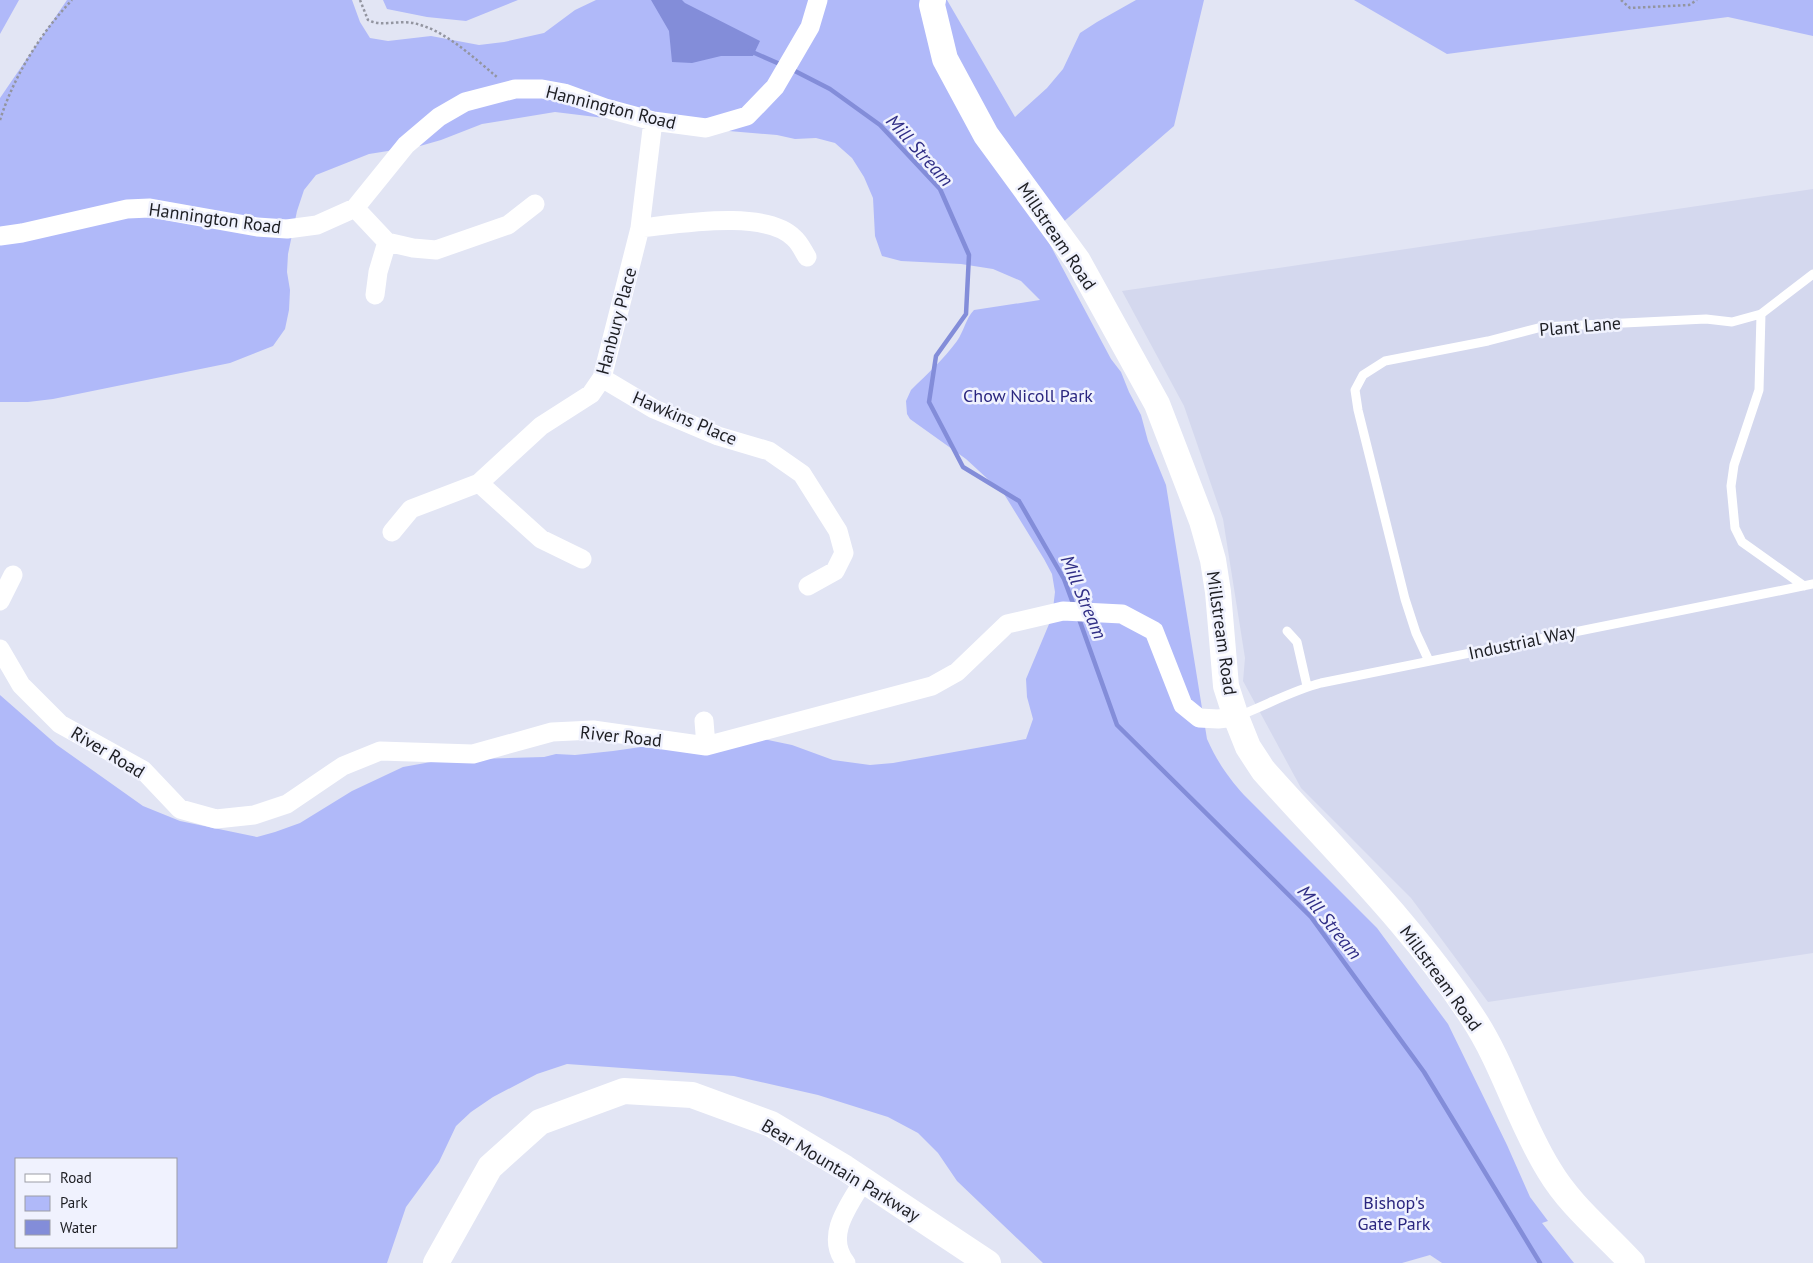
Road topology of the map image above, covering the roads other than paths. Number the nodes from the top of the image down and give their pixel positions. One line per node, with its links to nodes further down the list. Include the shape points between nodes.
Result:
1 (818, 0): 3 (street, Hannington Road, via 798,51 775,87 747,116 706,128)
2 (933, 0): 25 (street, Millstream Road, via 945,59 986,135 1078,261 1157,404 1202,521 1213,560 1226,686)
3 (653, 121): 5 (street, Hannington Road, via 542,89 515,89 465,102 439,117 406,145); 6 (street, Hanbury Place)
4 (535, 204): 8 (street, via 508,225 436,250)
5 (355, 208): 7 (street, Hannington Road, via 317,225 287,229 257,227 150,208 127,209); 8 (street)
6 (640, 228): 9 (street, via 733,220 772,225 794,238); 13 (street, Hanbury Place)
7 (0, 236)
8 (387, 242): 11 (street)
9 (807, 257)
10 (1813, 274): 12 (lane)
11 (375, 295)
12 (1761, 314): 18 (lane, via 1759,390 1734,465 1731,486 1735,528 1742,542); 23 (lane, Plant Lane, via 1732,322 1706,319 1542,327 1385,361 1363,375 1355,390 1358,410 1405,599)
13 (602, 378): 14 (street, Hanbury Place, via 591,394 541,426); 19 (street, Hawkins Place, via 654,409 718,436 770,450 802,474 838,531 844,553 835,571)
14 (479, 483): 15 (street, Hanbury Place, via 410,509); 16 (street, via 540,539)
15 (392, 532)
16 (582, 559)
17 (13, 575): 20 (street)
18 (1809, 585): 23 (lane, Industrial Way)
19 (808, 586)
20 (0, 601)
21 (1288, 631): 24 (lane, via 1297,642)
22 (0, 649): 27 (street, River Road, via 21,685 60,724 143,770 180,809 216,819 254,815 287,804 343,766 380,751 474,754 552,732 593,730)
23 (1429, 661): 24 (lane, Industrial Way)
24 (1307, 686): 25 (lane, Industrial Way)
25 (1236, 717): 27 (street, River Road, via 1199,718 1183,705 1154,630 1122,614 1063,611 1007,624 957,672 932,686); 34 (street, Millstream Road, via 1248,747 1263,770 1386,905 1452,986 1494,1054 1549,1170 1584,1216)
26 (704, 721): 27 (street)
27 (706, 746)
28 (861, 1186): 29 (street, Bear Mountain Parkway, via 771,1124 692,1095 624,1091 540,1122 490,1167); 30 (street, Bear Mountain Parkway, via 765,1138 690,1110 626,1104 549,1135 501,1177); 31 (street, via 839,1224 837,1241); 32 (street, Bear Mountain Parkway); 33 (street, Bear Mountain Parkway)
29 (436, 1263)
30 (452, 1263)
31 (846, 1263)
32 (966, 1263)
33 (988, 1263)
34 (1632, 1263)

